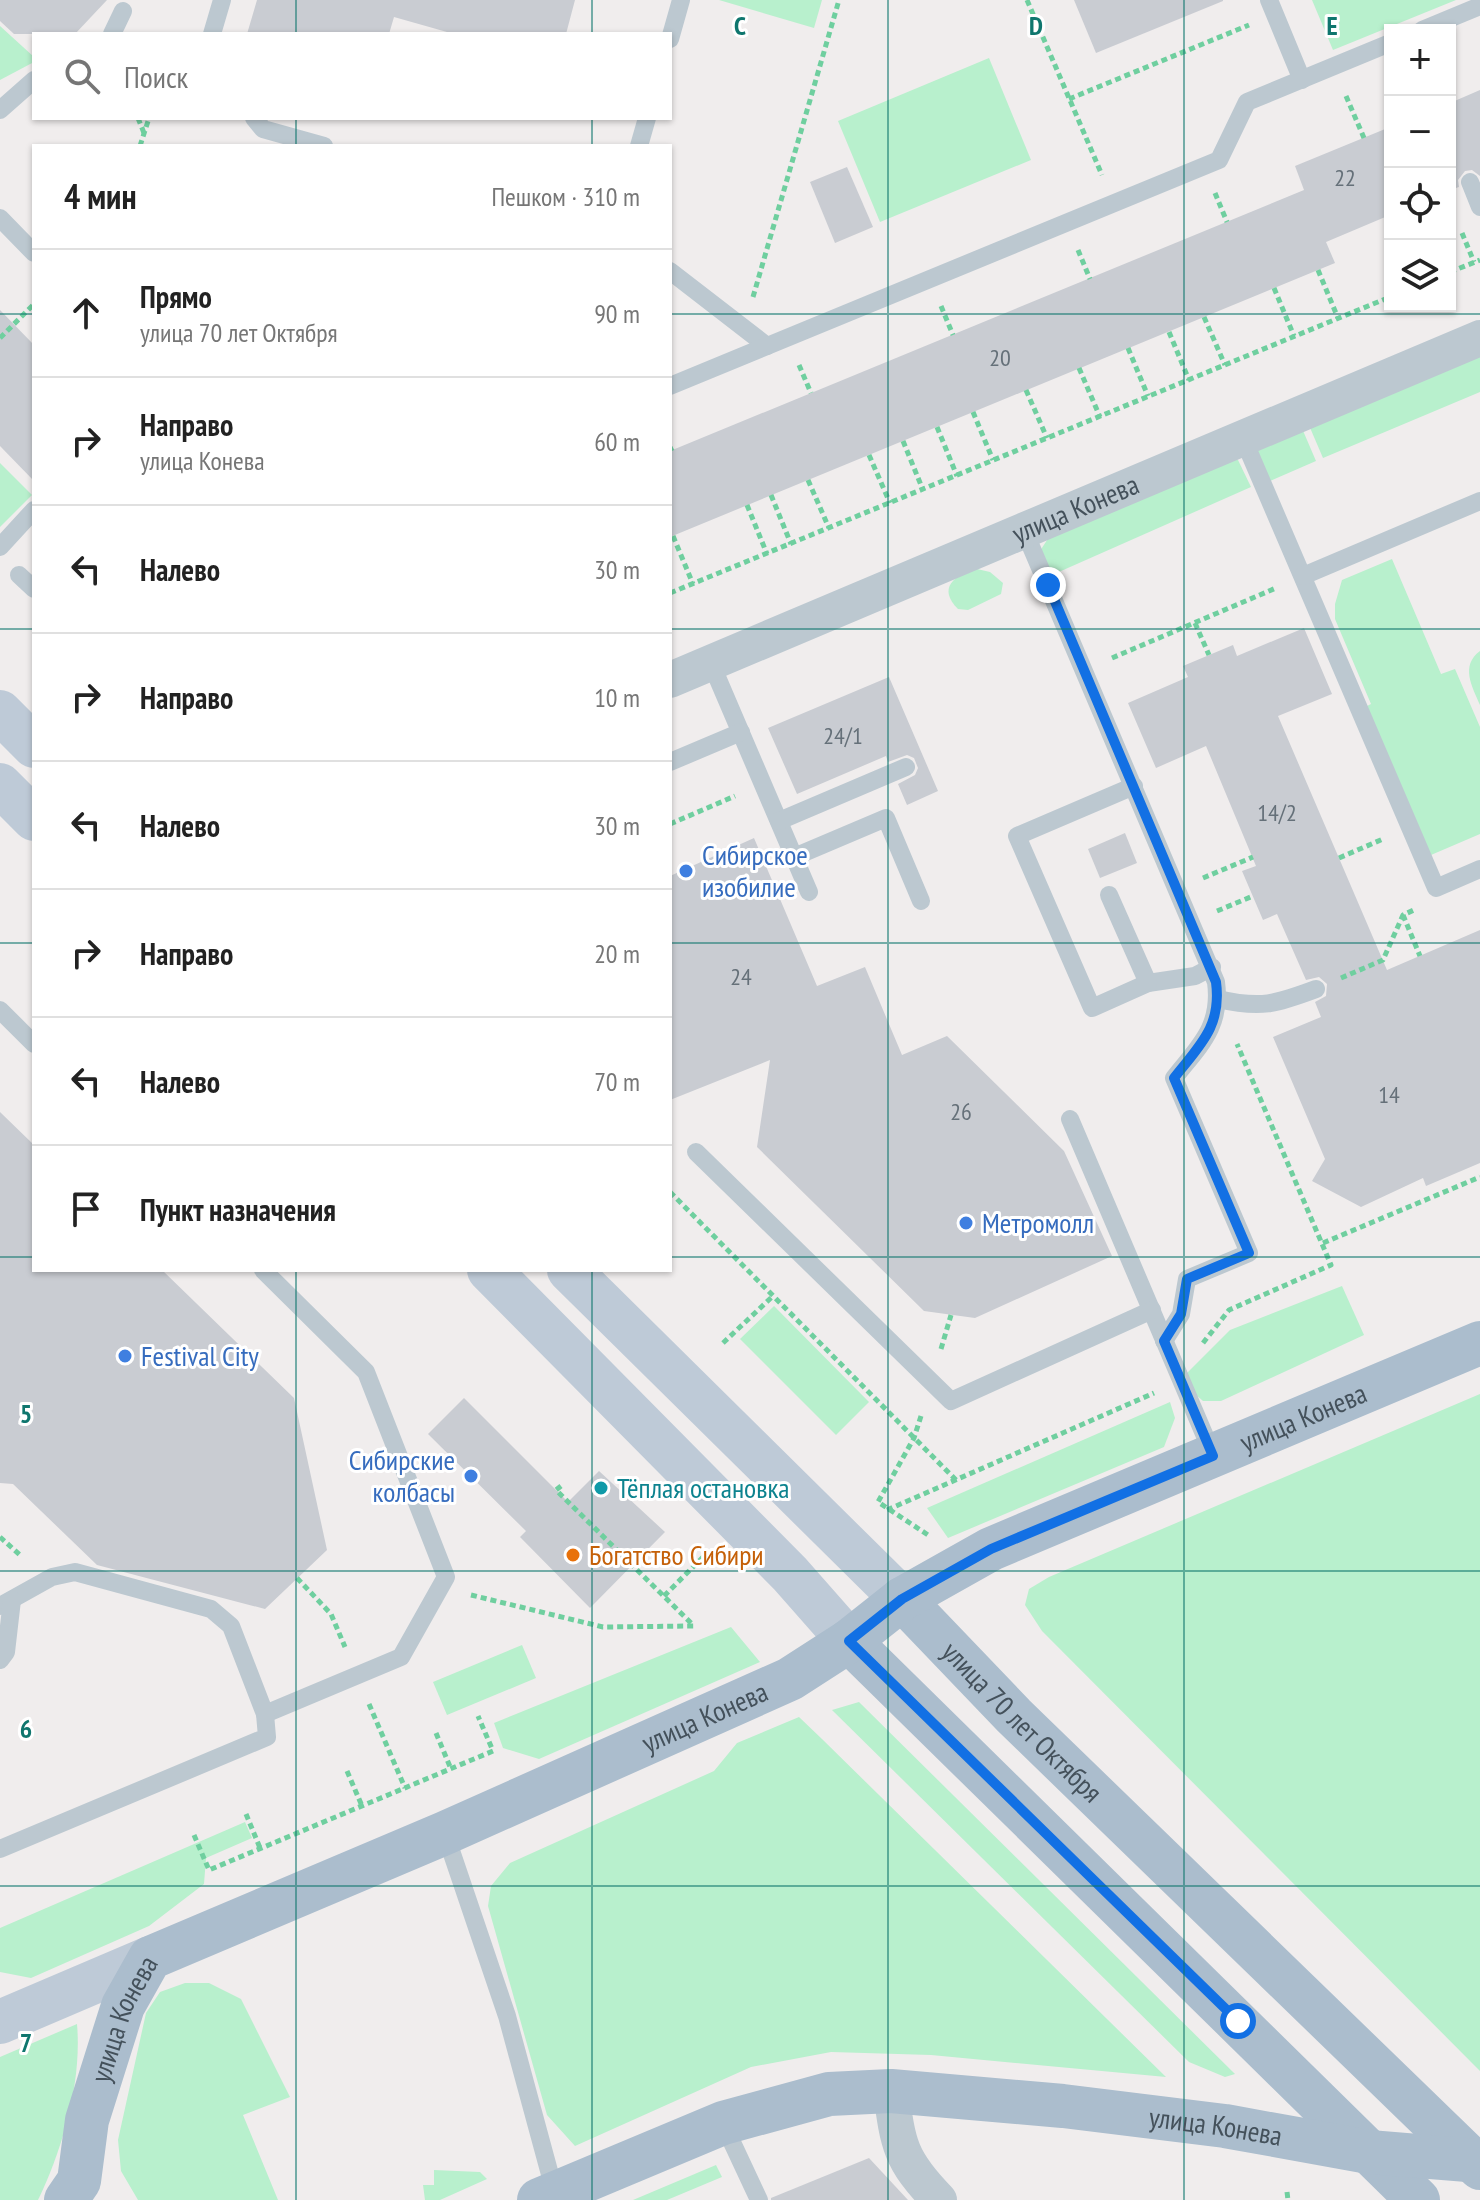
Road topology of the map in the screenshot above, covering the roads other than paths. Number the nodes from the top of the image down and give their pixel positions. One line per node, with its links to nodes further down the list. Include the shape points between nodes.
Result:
1 (222, 0): 8 (lane)
2 (681, 0): 9 (lane)
3 (1480, 6): 6 (lane)
4 (1272, 7): 11 (lane)
5 (123, 11): 7 (lane)
6 (1436, 24)
7 (113, 32)
8 (213, 32)
9 (672, 32)
10 (1384, 46): 11 (lane)
11 (1302, 80): 24 (lane, via 1247,102 1219,160)
12 (32, 82): 13 (lane)
13 (0, 110)
14 (256, 120): 16 (lane, via 263,129)
15 (646, 120): 17 (lane)
16 (317, 144)
17 (640, 144)
18 (1470, 182): 19 (lane)
19 (1480, 207)
20 (0, 218): 21 (lane)
21 (32, 251)
22 (672, 273): 24 (lane)
23 (1480, 338): 26 (street, улица Конева)
24 (767, 346): 25 (lane)
25 (672, 385)
26 (1243, 438): 29 (street, улица Конева); 32 (lane)
27 (1480, 501): 32 (lane)
28 (32, 512): 30 (lane)
29 (1024, 530): 34 (street, улица Конева); 42 (lane)
30 (0, 547)
31 (19, 575): 33 (lane)
32 (1303, 576): 46 (lane, via 1436,888)
33 (32, 587)
34 (711, 663): 35 (street, улица Конева); 37 (lane)
35 (672, 679)
36 (0, 712): 38 (main road)
37 (741, 732): 39 (lane); 44 (lane)
38 (32, 744)
39 (672, 761)
40 (906, 767): 44 (lane)
41 (0, 785): 43 (main road)
42 (1134, 786): 50 (lane); 51 (lane, via 1017,836 1092,1008)
43 (32, 817)
44 (779, 821): 45 (lane)
45 (794, 857): 47 (lane); 49 (lane, via 886,818)
46 (1480, 869)
47 (809, 892)
48 (1109, 895): 51 (lane)
49 (921, 901)
50 (1212, 967): 51 (lane, via 1195,976); 53 (lane)
51 (1148, 983)
52 (1316, 989): 53 (lane, via 1263,1006)
53 (1218, 999): 62 (lane, via 1213,1028 1174,1078 1249,1253 1187,1279 1181,1314)
54 (0, 1010): 55 (lane)
55 (32, 1042)
56 (1070, 1119): 61 (lane)
57 (696, 1152): 61 (lane, via 951,1401)
58 (265, 1272): 69 (lane, via 366,1372 446,1577 401,1657)
59 (491, 1272): 67 (main road, via 790,1574)
60 (571, 1272): 65 (main road, улица 70 лет Октября)
61 (1152, 1310): 62 (lane)
62 (1164, 1341): 64 (lane)
63 (1480, 1343): 64 (main road, улица Конева)
64 (1213, 1456): 65 (main road, улица Конева, via 991,1549)
65 (902, 1599): 67 (main road, улица Конева); 77 (main road, улица 70 лет Октября, via 1014,1716)
66 (6, 1603): 68 (lane, via 6,1652); 69 (lane, via 52,1577 75,1572 211,1609 231,1626)
67 (849, 1641): 70 (main road, улица Конева, via 790,1679); 76 (main road)
68 (0, 1660)
69 (265, 1714): 71 (lane, via 267,1737)
70 (445, 1833): 72 (main road, улица Конева); 79 (lane, via 507,2016)
71 (0, 1849)
72 (150, 1958): 73 (main road); 78 (main road, улица Конева, via 123,2006 91,2105)
73 (0, 2022)
74 (891, 2091): 75 (main road, улица Конева, via 829,2094); 76 (main road, улица Конева, via 1225,2126); 81 (street, via 898,2143 913,2174)
75 (723, 2123): 79 (main road, улица Конева); 80 (lane)
76 (1369, 2152): 77 (main road, улица Конева); 82 (main road)
77 (1478, 2164)
78 (79, 2194)
79 (547, 2196)
80 (759, 2200)
81 (939, 2200)
82 (1418, 2200)

